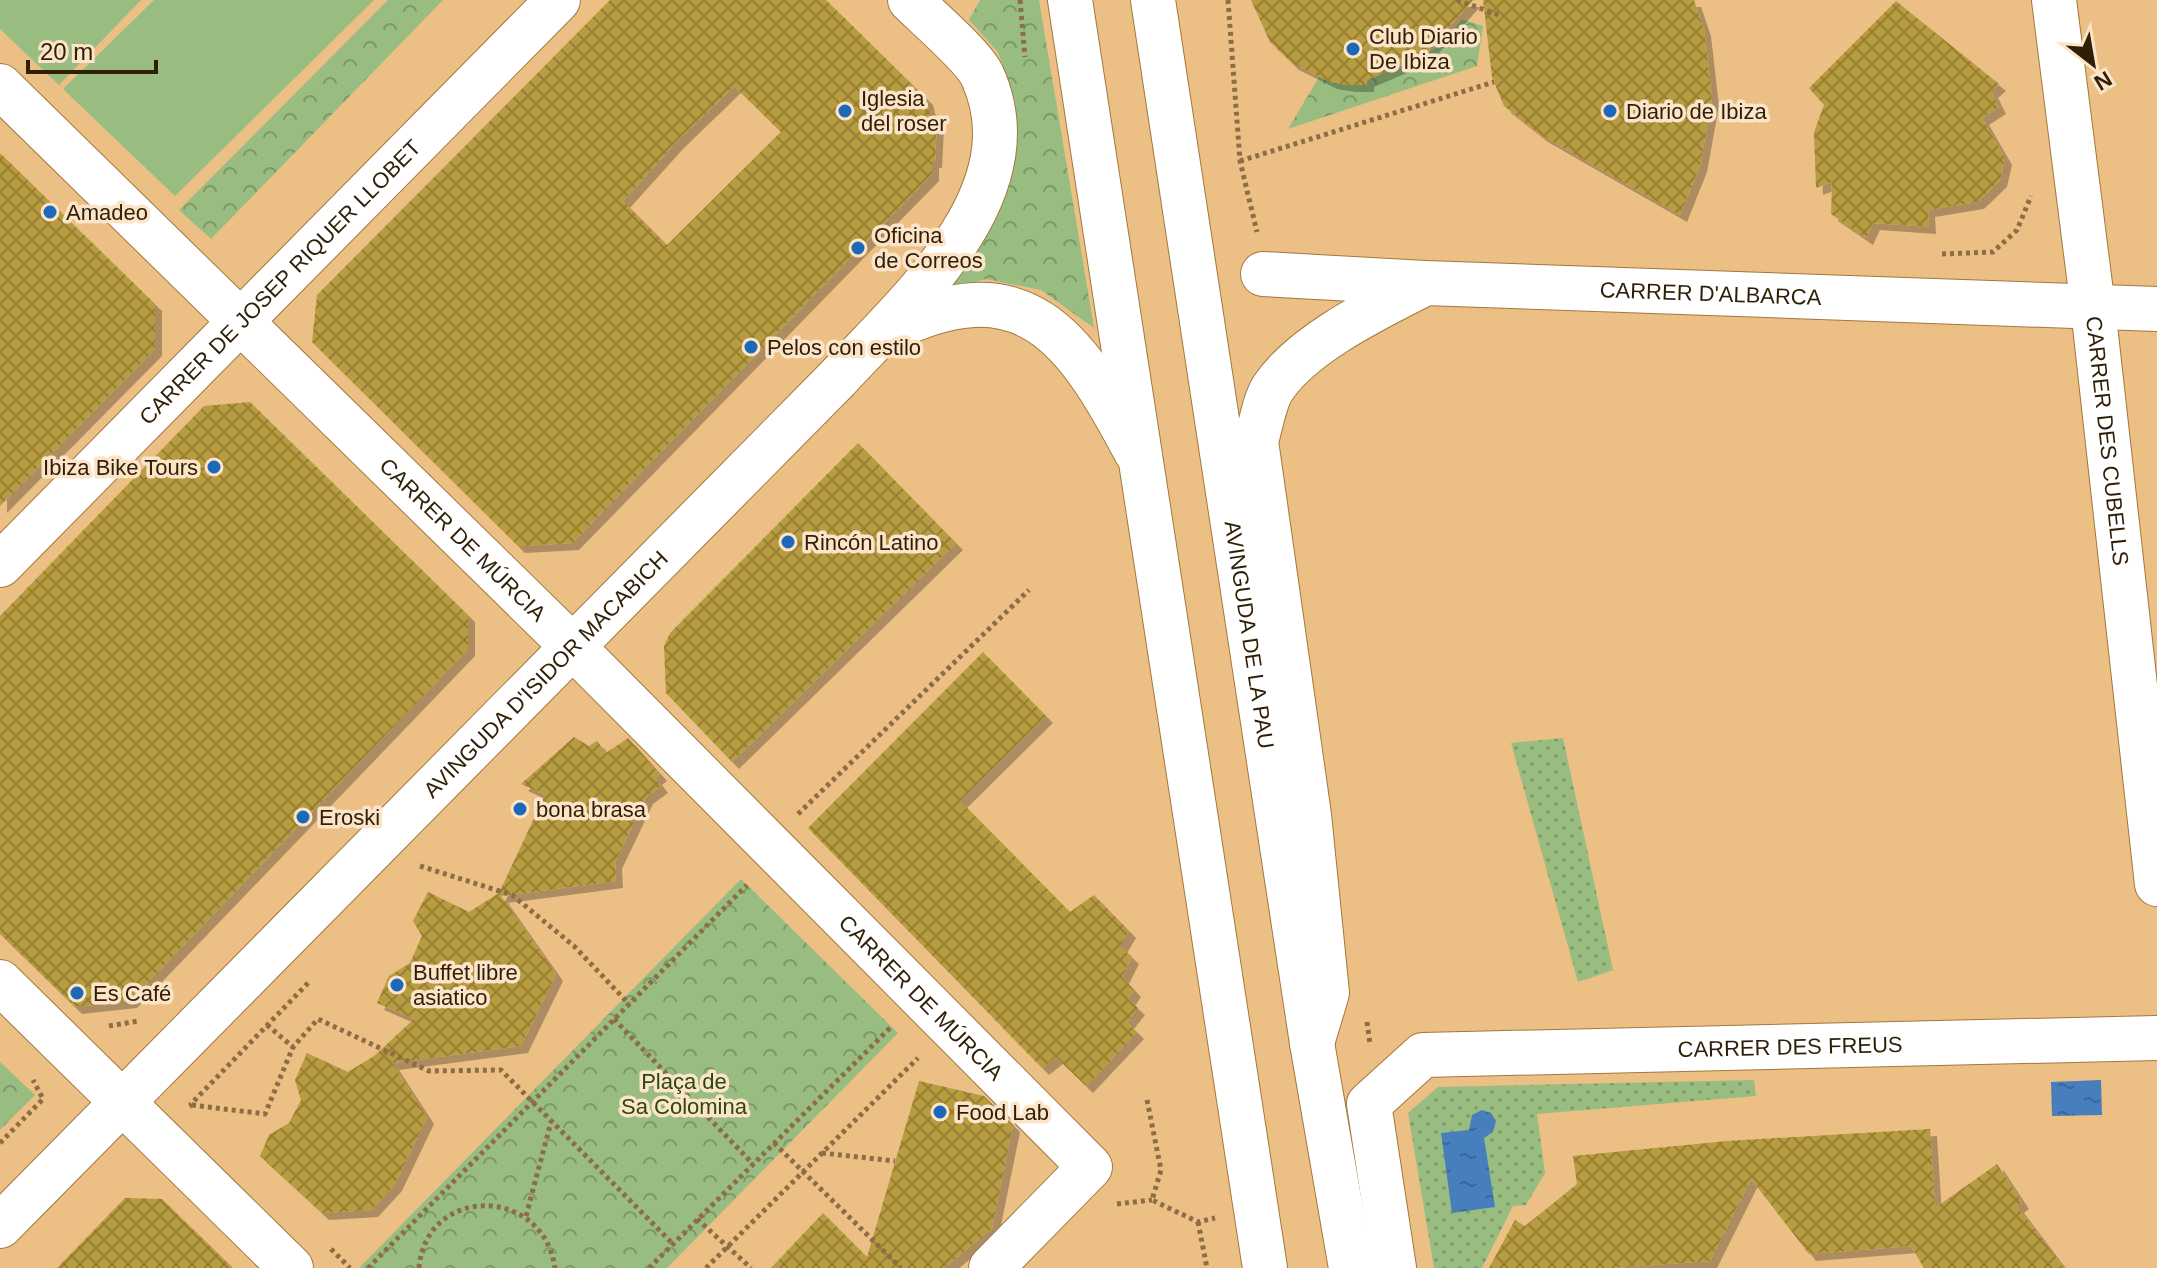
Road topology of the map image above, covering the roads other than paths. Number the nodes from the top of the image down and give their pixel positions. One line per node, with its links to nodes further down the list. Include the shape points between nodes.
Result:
1 (558, 0): 11 (street, CARRER DE JOSEP RIQUER LLOBET)
2 (910, 0): 12 (street, AVINGUDA D'ISIDOR MACABICH, via 981,73 997,134 993,171 980,208)
3 (1070, 0): 13 (street)
4 (1153, 0): 19 (street, AVINGUDA DE LA PAU)
5 (2054, 0): 9 (street, CARRER DES CUBELLS)
6 (0, 86): 11 (street, CARRER DE MÚRCIA)
7 (1263, 274): 8 (street, CARRER D'ALBARCA)
8 (1425, 283): 9 (street, CARRER D'ALBARCA); 19 (street, via 1365,314 1300,360 1272,389 1256,441 1309,815 1327,993)
9 (2093, 308): 10 (street, CARRER D'ALBARCA); 16 (street, CARRER DES CUBELLS)
10 (2157, 309)
11 (241, 321): 14 (street, CARRER DE JOSEP RIQUER LLOBET); 15 (street, CARRER DE MÚRCIA)
12 (876, 337): 13 (street, via 921,314 960,304 997,304 1027,315 1055,332 1080,357); 15 (street, AVINGUDA D'ISIDOR MACABICH)
13 (1140, 459): 24 (street)
14 (0, 565)
15 (573, 647): 20 (street, AVINGUDA D'ISIDOR MACABICH); 23 (street, CARRER DE MÚRCIA, via 1090,1167)
16 (2157, 884)
17 (0, 982): 20 (street)
18 (2157, 1038): 26 (street, CARRER DES FREUS, via 1423,1055 1369,1104)
19 (1312, 1043): 25 (street, AVINGUDA DE LA PAU)
20 (121, 1102): 21 (street, AVINGUDA D'ISIDOR MACABICH); 22 (street)
21 (0, 1226)
22 (291, 1268)
23 (991, 1268)
24 (1265, 1268)
25 (1351, 1268)
26 (1394, 1268)

